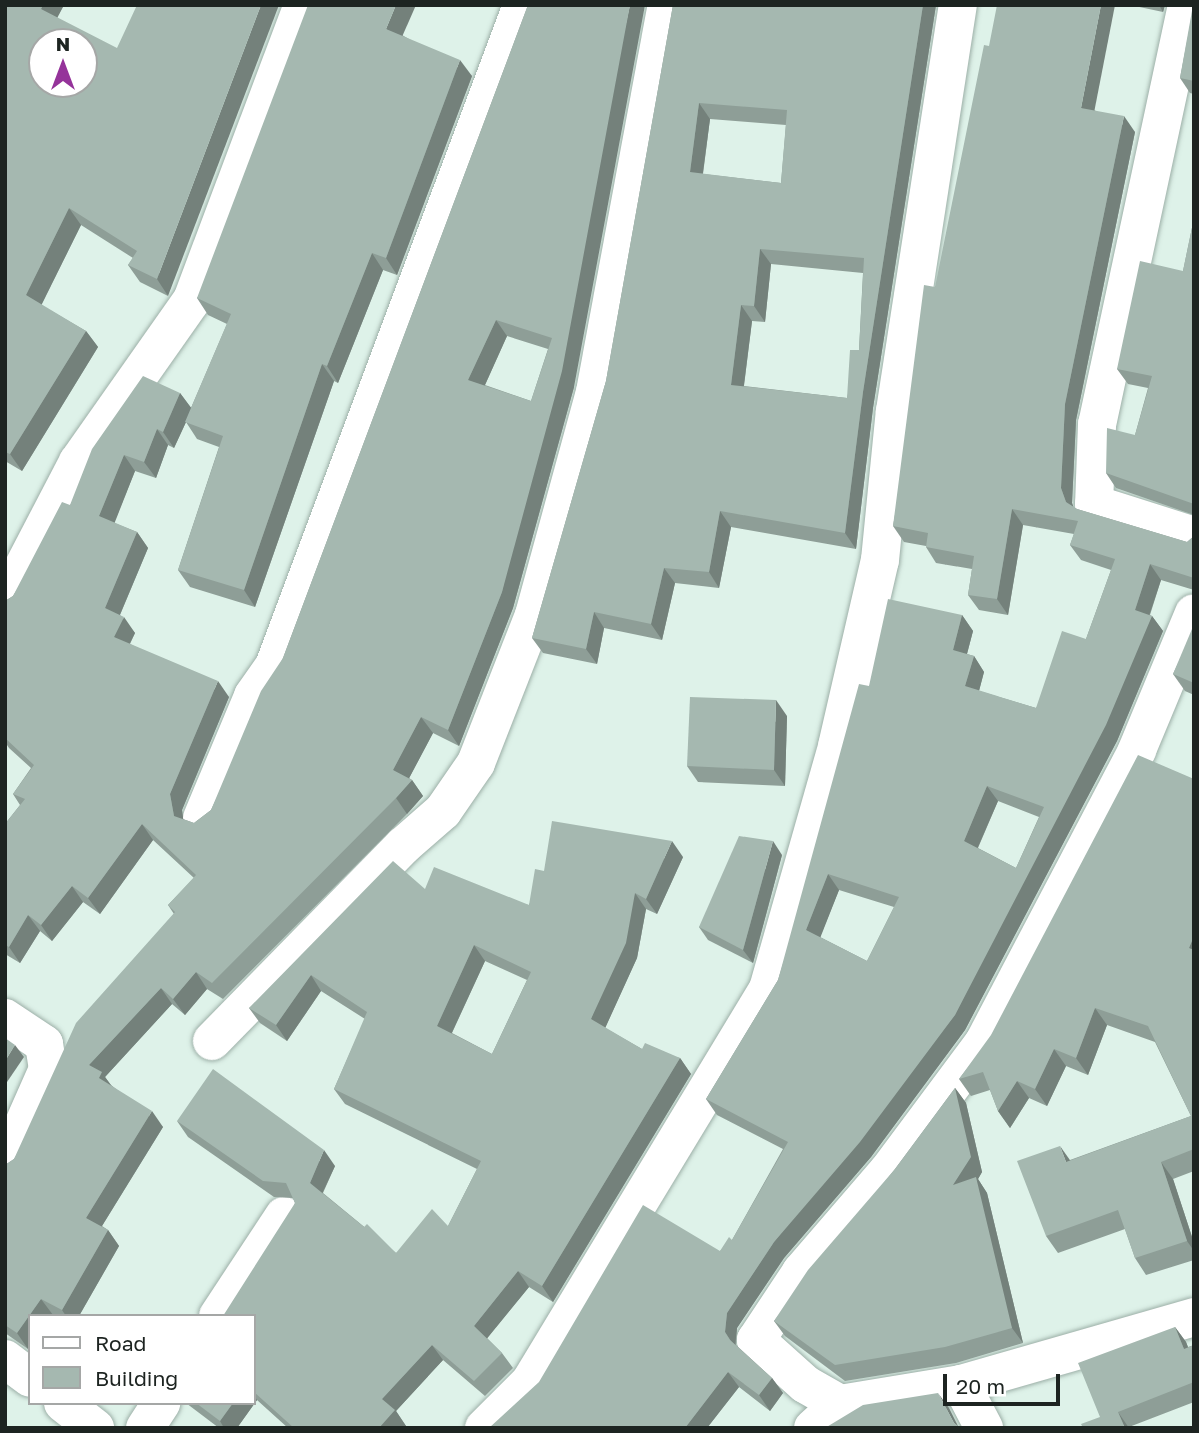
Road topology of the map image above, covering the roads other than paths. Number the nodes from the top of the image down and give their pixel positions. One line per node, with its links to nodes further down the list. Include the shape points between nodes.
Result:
1 (303, 5): 7 (street, via 192,300 78,462)
2 (522, 5): 9 (street, via 274,666 253,696)
3 (667, 5): 11 (street, via 595,392 534,615 476,762 443,811)
4 (958, 5): 24 (street, via 895,411 880,560 838,746 768,989 530,1382)
5 (1187, 5): 6 (street, via 1097,424 1094,504)
6 (1194, 536)
7 (5, 602)
8 (1194, 614): 21 (street, via 1137,750 984,1042 888,1171 801,1272 756,1340 805,1384)
9 (202, 818)
10 (5, 1018): 12 (street, via 44,1044 48,1069)
11 (212, 1041)
12 (5, 1166)
13 (284, 1216): 14 (street)
14 (219, 1314)
15 (1194, 1317): 18 (street)
16 (5, 1359): 17 (street)
17 (28, 1376)
18 (961, 1384): 21 (street); 25 (street)
19 (66, 1405): 22 (street)
20 (160, 1405): 23 (street)
21 (826, 1416)
22 (95, 1428)
23 (145, 1428)
24 (484, 1428)
25 (984, 1428)

